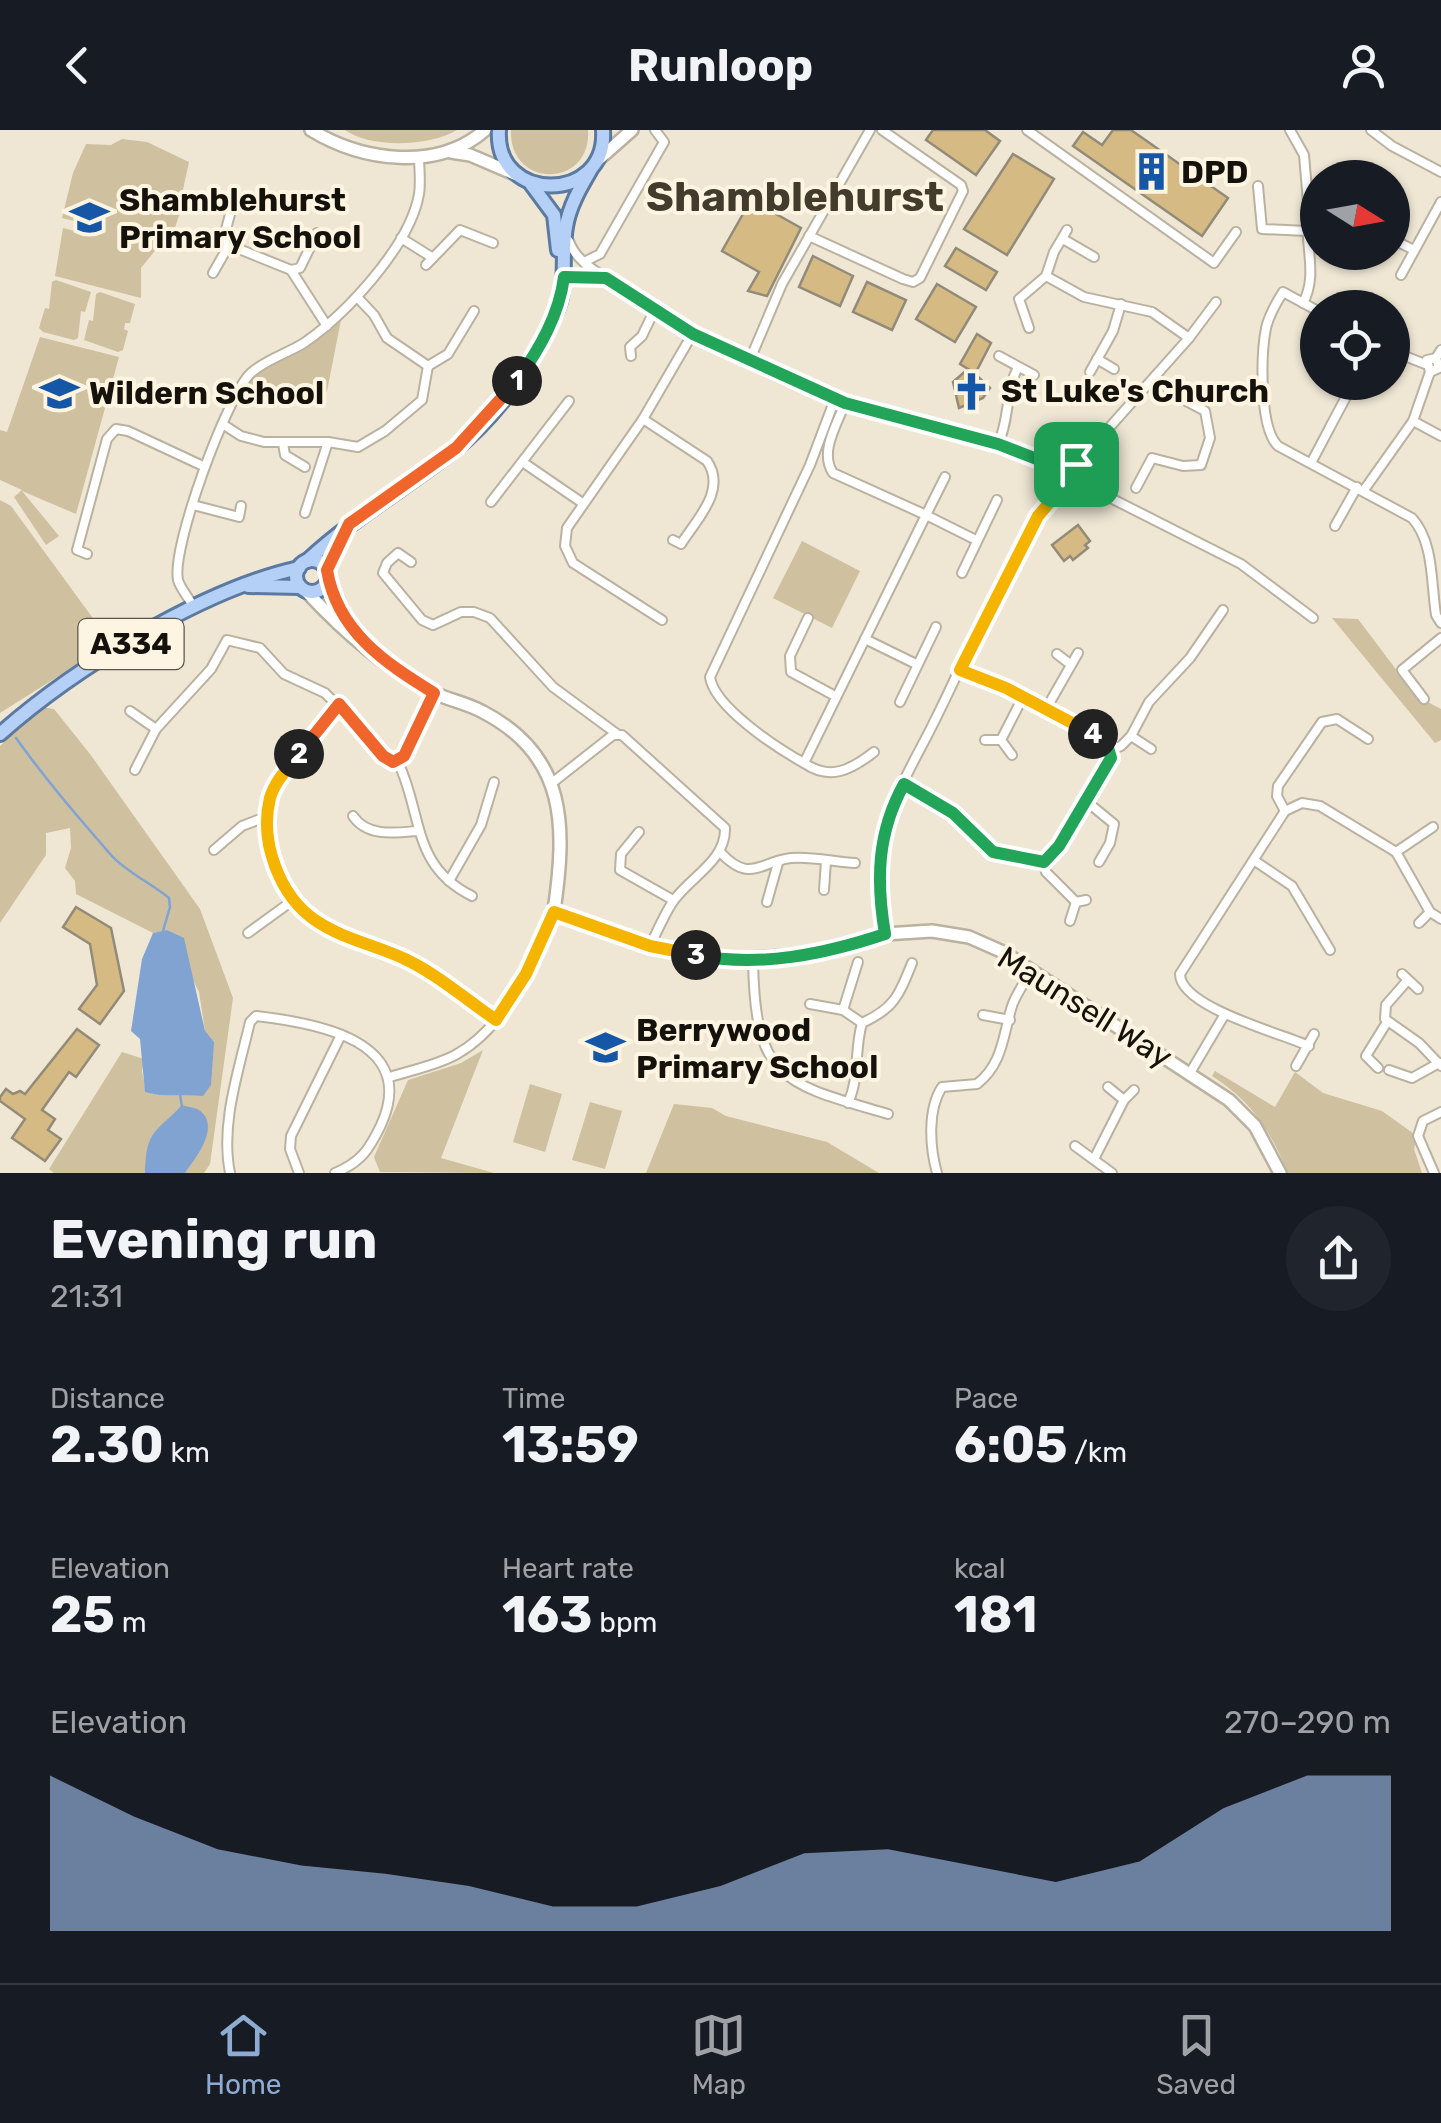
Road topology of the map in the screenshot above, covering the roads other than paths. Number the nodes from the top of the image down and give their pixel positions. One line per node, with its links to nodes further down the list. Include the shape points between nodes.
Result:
1 (484, 130): 12 (street)
2 (499, 130): 17 (main road, via 501,151)
3 (603, 130): 15 (main road)
4 (632, 130): 15 (street)
5 (655, 130): 33 (street, via 664,142 600,254)
6 (870, 130): 26 (street)
7 (882, 130): 26 (street, via 963,191 920,278 903,280)
8 (1027, 130): 24 (street, via 1214,262)
9 (1290, 130): 14 (street)
10 (1371, 130): 16 (street)
11 (314, 131): 13 (street, via 356,152)
12 (448, 152): 13 (street); 17 (street)
13 (419, 156): 27 (street, via 418,198)
14 (1305, 160)
15 (593, 166): 18 (main road, via 562,186); 22 (main road, A334)
16 (1441, 172)
17 (517, 175): 18 (main road)
18 (531, 184): 38 (main road, A334, via 554,215)
19 (1258, 186): 23 (street, via 1262,229)
20 (234, 199): 28 (street)
21 (1441, 202): 31 (street)
22 (565, 230): 33 (street, via 573,254); 38 (main road, A334)
23 (1300, 230)
24 (1236, 232)
25 (317, 233): 34 (street, via 300,268)
26 (809, 236): 55 (street)
27 (401, 238): 29 (street, via 430,262 460,230); 40 (street)
28 (228, 244): 34 (street); 35 (street)
29 (493, 244)
30 (1410, 248): 31 (street)
31 (1414, 250): 37 (street)
32 (1094, 256): 36 (street, via 1065,234)
33 (584, 262): 39 (street)
34 (292, 270): 46 (street)
35 (214, 273)
36 (1046, 276): 43 (street, via 1084,296); 47 (street, via 1019,299)
37 (1401, 276)
38 (564, 277): 39 (street); 92 (main road, A334, via 535,355 504,398 456,448)
39 (606, 278): 44 (street)
40 (357, 297): 46 (street); 56 (street, via 388,340)
41 (1300, 301): 75 (street, via 1283,292 1266,330 1265,420 1273,442)
42 (1216, 302): 49 (street)
43 (1121, 304): 49 (street, via 1152,312); 53 (street)
44 (655, 309): 48 (street); 50 (street)
45 (473, 310): 56 (street, via 448,354)
46 (327, 326): 69 (street, via 251,373)
47 (1029, 328)
48 (693, 334): 55 (street); 67 (street)
49 (1189, 338): 62 (street)
50 (627, 349)
51 (1438, 354): 59 (street)
52 (999, 356): 57 (street)
53 (1097, 358): 58 (street); 60 (street)
54 (1410, 359): 59 (street)
55 (748, 362): 63 (street)
56 (428, 366): 71 (street, via 422,400 385,432 358,447)
57 (1018, 367): 61 (street); 73 (street)
58 (1114, 369)
59 (1433, 370): 68 (street)
60 (1090, 372)
61 (1034, 375)
62 (1155, 376): 76 (street); 83 (street, via 1205,411 1210,438 1201,465 1152,458)
63 (835, 399): 66 (street); 144 (street, via 710,677 712,690 734,712)
64 (569, 400): 74 (street)
65 (1344, 400): 75 (street)
66 (845, 403): 73 (street); 91 (street, via 826,463)
67 (643, 419): 87 (street); 95 (street, via 714,470 714,492)
68 (1413, 421): 70 (street); 84 (street)
69 (224, 425): 72 (street, via 242,436); 77 (street)
70 (1441, 436)
71 (328, 442): 72 (street); 90 (street)
72 (283, 443): 78 (street, via 284,455)
73 (998, 444): 79 (street)
74 (524, 463): 86 (street, via 493,490); 87 (street)
75 (1312, 463): 84 (street)
76 (1076, 464): 79 (street); 81 (street)
77 (204, 466): 88 (street); 96 (street, via 116,429 107,440 76,550)
78 (305, 467)
79 (1060, 468): 82 (street)
80 (944, 477): 91 (street)
81 (1083, 484): 82 (street, via 1074,492); 107 (street, via 1241,564)
82 (1062, 488): 119 (street, via 1038,516)
83 (1136, 488)
84 (1361, 489): 93 (street); 110 (street, via 1418,524)
85 (997, 500): 94 (street)
86 (491, 502)
87 (581, 502): 105 (street, via 566,528 573,562)
88 (193, 505): 89 (street, via 238,517); 103 (street, via 178,580)
89 (242, 506)
90 (305, 512)
91 (926, 515): 94 (street); 113 (street)
92 (349, 524): 98 (main road, A334); 100 (main road, A334)
93 (1335, 526)
94 (976, 540): 99 (street)
95 (677, 546)
96 (87, 554)
97 (410, 562): 134 (street, via 399,548 384,577 422,620 432,625 461,612 490,618 553,687)
98 (303, 564): 100 (main road, via 321,562); 101 (main road, A334); 102 (main road, via 296,577)
99 (962, 573)
100 (328, 575): 102 (main road, via 320,590); 112 (street)
101 (240, 586): 102 (main road, A334); 103 (main road, A334)
102 (303, 589): 112 (street)
103 (193, 606): 127 (main road, A334)
104 (1224, 610): 135 (street, via 1149,702)
105 (648, 612): 108 (street); 109 (street)
106 (808, 618): 121 (street, via 790,656 791,672)
107 (1312, 618)
108 (662, 620)
109 (642, 622)
110 (1441, 623)
111 (936, 628): 117 (street)
112 (356, 637): 120 (street)
113 (865, 638): 117 (street); 121 (street)
114 (1441, 638): 123 (street, via 1402,670)
115 (1078, 653): 118 (street)
116 (1057, 654): 118 (street)
117 (916, 664): 124 (street)
118 (1070, 664): 126 (street)
119 (960, 670): 122 (street); 148 (street)
120 (434, 693): 143 (street); 147 (street, via 509,727)
121 (835, 696): 144 (street)
122 (1023, 697): 126 (street); 138 (street)
123 (1424, 699)
124 (900, 702)
125 (339, 704): 132 (street, via 284,674 260,648 227,640 211,669); 143 (street, via 383,756); 152 (street, via 277,782)
126 (1046, 709): 140 (street)
127 (27, 710): 130 (main road, A334); 133 (main road, A334)
128 (130, 711): 132 (street)
129 (1352, 713): 131 (street)
130 (0, 723)
131 (1346, 724): 136 (street); 151 (street, via 1322,722 1284,774 1277,796)
132 (156, 730): 145 (street)
133 (0, 734)
134 (617, 734): 147 (street); 161 (street, via 717,818 725,828)
135 (1130, 736): 139 (street); 140 (street)
136 (1368, 739)
137 (985, 740): 138 (street)
138 (1001, 740): 142 (street)
139 (1151, 749)
140 (1111, 750): 149 (street)
141 (874, 752): 144 (street, via 832,774)
142 (1012, 755)
143 (398, 762): 158 (street, via 416,807)
144 (804, 762)
145 (135, 770)
146 (494, 782): 150 (street)
147 (552, 782): 175 (street, via 562,853)
148 (904, 784): 165 (street, via 953,813 993,852); 183 (street, via 880,849)
149 (1086, 801): 165 (street); 166 (street, via 1118,822)
150 (485, 811): 154 (street); 169 (street)
151 (1285, 811): 162 (street, via 1320,806); 164 (street)
152 (268, 816): 160 (street, via 242,826); 173 (street, via 277,871)
153 (353, 816): 155 (street)
154 (496, 816)
155 (359, 825): 157 (street); 158 (street, via 376,832)
156 (1433, 827): 162 (street, via 1415,832)
157 (348, 830)
158 (417, 831): 169 (street, via 432,864)
159 (639, 832): 172 (street, via 627,836 620,870)
160 (214, 850)
161 (720, 852): 167 (street, via 742,868); 172 (street)
162 (1396, 852): 176 (street)
163 (826, 861): 167 (street); 168 (street); 170 (street)
164 (1255, 861): 184 (street, via 1292,886); 196 (street, via 1180,974 1186,993)
165 (1044, 862): 179 (street, via 1046,872 1081,901)
166 (1098, 862)
167 (778, 863): 174 (street)
168 (855, 863)
169 (449, 880): 171 (street, via 460,894)
170 (824, 890)
171 (472, 896)
172 (673, 900): 185 (street)
173 (292, 901): 181 (street); 198 (street, via 347,938 409,961)
174 (766, 902)
175 (554, 912): 185 (street, Maunsell Way); 198 (street)
176 (1430, 912): 178 (street); 180 (street)
177 (242, 918): 181 (street)
178 (1441, 919)
179 (1070, 921)
180 (1419, 923)
181 (256, 924): 182 (street)
182 (248, 933)
183 (885, 934): 188 (street, Maunsell Way, via 845,947); 191 (street, Maunsell Way, via 968,937)
184 (1322, 940): 186 (street); 187 (street)
185 (650, 946): 188 (street, Maunsell Way)
186 (1311, 949)
187 (1330, 950)
188 (752, 960): 215 (street, via 754,1014 770,1056 789,1078)
189 (858, 962): 194 (street)
190 (912, 963): 195 (street)
191 (1031, 970): 199 (street); 210 (street, Maunsell Way)
192 (1418, 989): 201 (street, via 1404,978 1386,1006)
193 (810, 1004): 194 (street)
194 (842, 1010): 202 (street)
195 (884, 1013): 200 (street); 202 (street)
196 (1225, 1014): 205 (street); 210 (street)
197 (983, 1015): 199 (street)
198 (496, 1020): 211 (street, via 456,1054)
199 (1010, 1020): 221 (street, via 985,1078 942,1087 936,1096)
200 (890, 1022)
201 (1387, 1022): 206 (street); 208 (street, via 1366,1056)
202 (862, 1024): 215 (street)
203 (1314, 1034): 205 (street)
204 (340, 1035): 211 (street, via 376,1053); 222 (street, via 266,1017 250,1022 233,1094); 223 (street, via 291,1136)
205 (1308, 1046): 207 (street)
206 (1440, 1065): 209 (street, via 1412,1078)
207 (1296, 1066)
208 (1378, 1068)
209 (1390, 1070)
210 (1190, 1073): 226 (street, Maunsell Way, via 1254,1126)
211 (390, 1076): 224 (street, via 391,1096 365,1157)
212 (1108, 1087): 214 (street)
213 (1134, 1090): 214 (street)
214 (1124, 1100): 219 (street)
215 (848, 1103): 217 (street)
216 (1441, 1112): 227 (street, via 1423,1121 1418,1136)
217 (888, 1114)
218 (1075, 1146): 219 (street)
219 (1094, 1159): 225 (street)
220 (946, 1164): 221 (street)
221 (936, 1171)
222 (230, 1173)
223 (299, 1173)
224 (335, 1173)
225 (1112, 1173)
226 (1280, 1173)
227 (1434, 1173)

